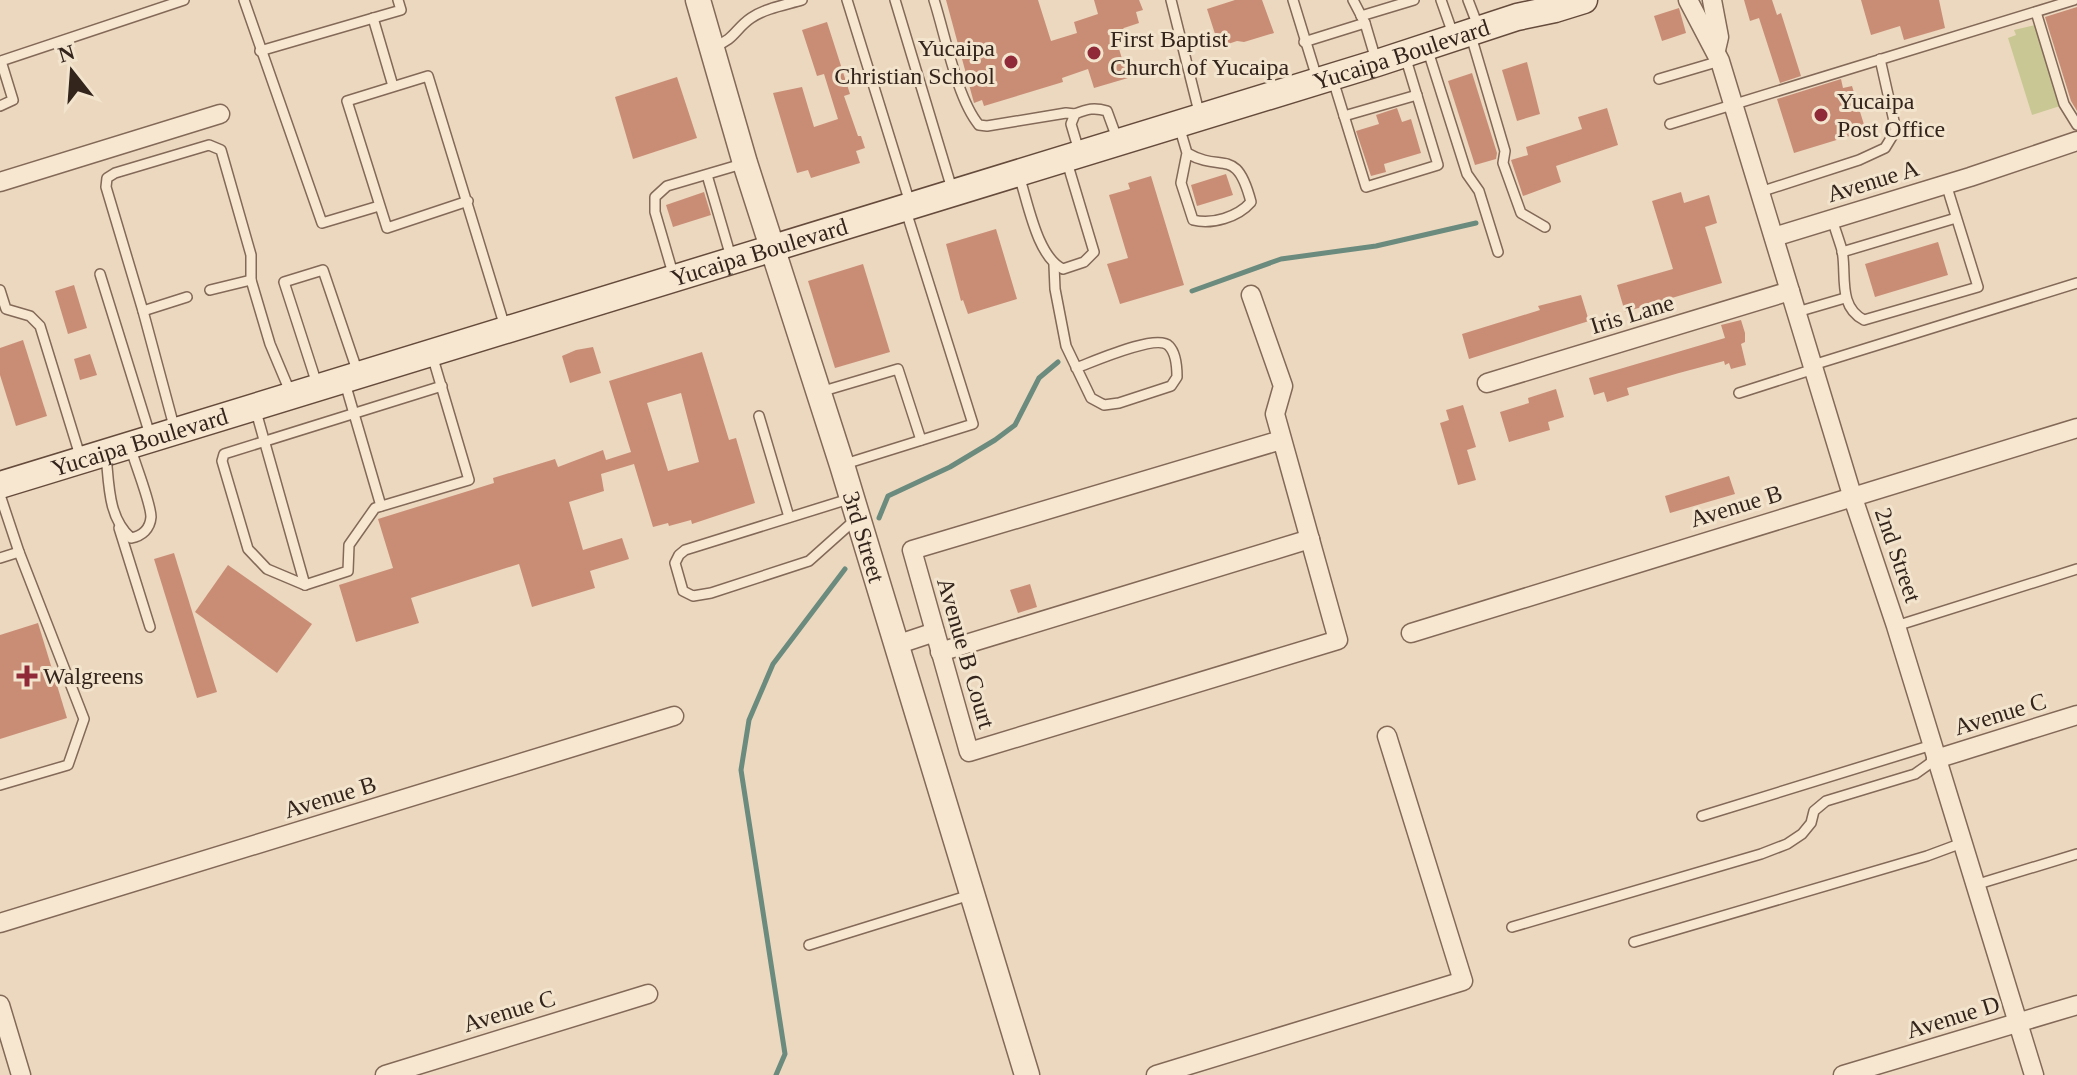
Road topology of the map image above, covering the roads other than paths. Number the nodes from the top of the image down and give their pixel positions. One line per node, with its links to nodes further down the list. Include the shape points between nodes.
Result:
1 (184, 0): 37 (lane, via 1,61 13,100)
2 (244, 0): 27 (lane)
3 (398, 0): 22 (lane, via 401,10)
4 (698, 0): 26 (street, 3rd Street)
5 (802, 0): 26 (lane, via 771,8 750,19 729,41)
6 (847, 0): 57 (lane)
7 (895, 0): 53 (lane)
8 (934, 0): 39 (lane, via 964,99 979,125)
9 (1171, 0): 41 (lane)
10 (1293, 0): 25 (lane)
11 (1353, 0): 23 (lane)
12 (1414, 0): 23 (lane)
13 (1441, 0): 24 (lane)
14 (1468, 0): 24 (lane)
15 (1542, 0): 20 (main road, Yucaipa Boulevard)
16 (1584, 0): 20 (main road, Yucaipa Boulevard)
17 (1688, 0): 29 (street, 2nd Street)
18 (1712, 0): 29 (street, 2nd Street)
19 (2074, 0): 21 (lane)
20 (1516, 12): 24 (main road, Yucaipa Boulevard)
21 (2036, 12): 30 (lane); 43 (lane, via 2064,104)
22 (373, 18): 27 (lane); 34 (lane)
23 (1363, 20): 25 (lane); 31 (lane)
24 (1468, 34): 28 (main road, Yucaipa Boulevard); 60 (lane, via 1521,213)
25 (1304, 42): 32 (lane)
26 (711, 47): 48 (street, 3rd Street)
27 (260, 51): 56 (lane, via 322,223)
28 (1416, 51): 31 (main road, Yucaipa Boulevard); 35 (lane); 63 (lane, via 1479,191)
29 (1718, 55): 33 (lane); 36 (street, 2nd Street)
30 (1880, 59): 36 (lane); 54 (lane, via 1896,130 1885,148)
31 (1377, 63): 32 (main road, Yucaipa Boulevard)
32 (1325, 79): 40 (lane); 41 (main road, Yucaipa Boulevard)
33 (1659, 79)
34 (393, 86): 55 (lane, via 428,76); 56 (lane, via 347,101)
35 (1417, 95): 40 (lane); 40 (lane, via 1438,165 1366,187)
36 (1734, 103): 42 (lane); 54 (street, 2nd Street)
37 (0, 106)
38 (220, 114): 51 (street)
39 (1075, 114): 44 (lane, via 1096,107 1107,111); 47 (lane)
40 (1344, 116)
41 (1189, 119): 44 (main road, Yucaipa Boulevard); 46 (lane)
42 (1670, 124)
43 (2077, 125)
44 (1118, 141): 47 (main road, Yucaipa Boulevard)
45 (2077, 141): 52 (street, Avenue A)
46 (1187, 153): 46 (lane, via 1203,162 1234,165 1251,202 1224,218 1193,220 1181,183)
47 (1073, 156): 49 (main road, Yucaipa Boulevard); 66 (lane, via 1094,252 1063,269)
48 (745, 163): 50 (lane); 62 (street, 3rd Street)
49 (1018, 172): 53 (main road, Yucaipa Boulevard); 66 (lane, via 1041,244)
50 (707, 175): 65 (lane); 68 (lane, via 667,186 655,197)
51 (0, 182)
52 (1946, 184): 58 (lane); 59 (street, Avenue A)
53 (953, 192): 57 (main road, Yucaipa Boulevard)
54 (1760, 192): 61 (street, 2nd Street)
55 (468, 201): 56 (lane, via 387,228); 79 (lane)
56 (379, 206)
57 (908, 207): 62 (main road, Yucaipa Boulevard); 94 (lane, via 973,424)
58 (1956, 218): 64 (lane); 76 (lane, via 1978,287 1864,320)
59 (1832, 219): 61 (street, Avenue A); 64 (lane)
60 (1545, 227)
61 (1774, 237): 73 (street, 2nd Street)
62 (773, 247): 65 (main road, Yucaipa Boulevard); 87 (street, 3rd Street)
63 (1498, 252)
64 (1842, 252): 76 (lane)
65 (732, 260): 68 (main road, Yucaipa Boulevard)
66 (1054, 265): 82 (lane, via 1066,346)
67 (100, 274): 97 (lane)
68 (674, 277): 79 (main road, Yucaipa Boulevard)
69 (251, 280): 72 (lane); 77 (lane, via 251,255 221,150 209,145 107,178); 89 (lane)
70 (2077, 283): 81 (lane)
71 (0, 290): 97 (lane, via 6,309 30,316 40,326)
72 (210, 290)
73 (1790, 291): 78 (street, 2nd Street); 84 (street, Iris Lane)
74 (1251, 295): 95 (street, Avenue B Court, via 1283,386 1275,414)
75 (187, 297): 77 (lane)
76 (1845, 298): 78 (lane)
77 (143, 311): 97 (lane)
78 (1797, 312): 81 (street, 2nd Street)
79 (506, 328): 80 (main road, Yucaipa Boulevard)
80 (431, 351): 83 (main road, Yucaipa Boulevard); 85 (lane)
81 (1813, 367): 88 (lane); 100 (street, 2nd Street)
82 (1076, 368): 82 (lane, via 1091,398 1104,405 1171,386 1177,377 1169,345 1160,341)
83 (352, 379): 86 (main road, Yucaipa Boulevard); 86 (lane, via 323,270 284,282); 91 (lane)
84 (1487, 383)
85 (442, 386): 91 (lane); 101 (lane, via 469,480)
86 (318, 389): 89 (main road, Yucaipa Boulevard)
87 (818, 393): 94 (lane, via 898,369); 98 (street, 3rd Street)
88 (1739, 393)
89 (292, 397): 90 (main road, Yucaipa Boulevard)
90 (255, 408): 96 (lane); 97 (main road, Yucaipa Boulevard)
91 (354, 413): 96 (lane); 101 (lane)
92 (759, 416): 103 (lane)
93 (2077, 428): 100 (street, Avenue B)
94 (921, 440): 98 (lane)
95 (1281, 440): 105 (street, Avenue B Court); 112 (street, Avenue B Court, via 912,550)
96 (263, 441): 109 (lane); 109 (lane, via 224,454 222,461 248,549 267,569)
97 (129, 445): 99 (main road, Yucaipa Boulevard); 104 (lane, via 111,497); 104 (lane, via 151,516 140,537 131,538)
98 (842, 465): 102 (street, 3rd Street)
99 (2, 484): 106 (lane)
100 (1852, 495): 110 (street, 2nd Street); 113 (street, Avenue B)
101 (381, 506): 109 (lane, via 349,545 348,571)
102 (855, 508): 103 (lane); 103 (lane, via 809,561 711,593 693,596 683,591 675,563 685,550); 114 (street, 3rd Street)
103 (789, 517)
104 (119, 528): 111 (lane)
105 (1310, 539): 115 (street); 115 (street, Avenue B Court, via 1338,640 969,752)
106 (19, 552): 107 (lane); 120 (lane, via 84,719 68,765)
107 (0, 558)
108 (2077, 569): 110 (lane)
109 (305, 585)
110 (1896, 626): 119 (street, 2nd Street)
111 (150, 627)
112 (935, 632): 114 (street); 115 (street, Avenue B Court)
113 (1411, 633)
114 (896, 645): 125 (street, 3rd Street)
115 (940, 652)
116 (2077, 715): 119 (street, Avenue C)
117 (674, 716): 126 (street, Avenue B)
118 (1387, 736): 137 (street, via 1463,981)
119 (1934, 752): 121 (lane); 122 (street, 2nd Street); 127 (lane, via 1915,774 1826,801 1802,834 1787,844)
120 (0, 785)
121 (1702, 816)
122 (1962, 843): 124 (street, 2nd Street); 128 (lane)
123 (2077, 854): 124 (lane)
124 (1975, 885): 133 (street, 2nd Street)
125 (972, 895): 129 (lane); 136 (street, 3rd Street)
126 (0, 923)
127 (1512, 927)
128 (1634, 942)
129 (809, 945)
130 (648, 994): 135 (street, Avenue C)
131 (0, 1005): 134 (street)
132 (2077, 1005): 133 (street, Avenue D)
133 (2018, 1023): 138 (street, Avenue D); 139 (street, 2nd Street)
134 (21, 1075)
135 (385, 1075)
136 (1027, 1075)
137 (1156, 1075)
138 (1843, 1075)
139 (2034, 1075)

